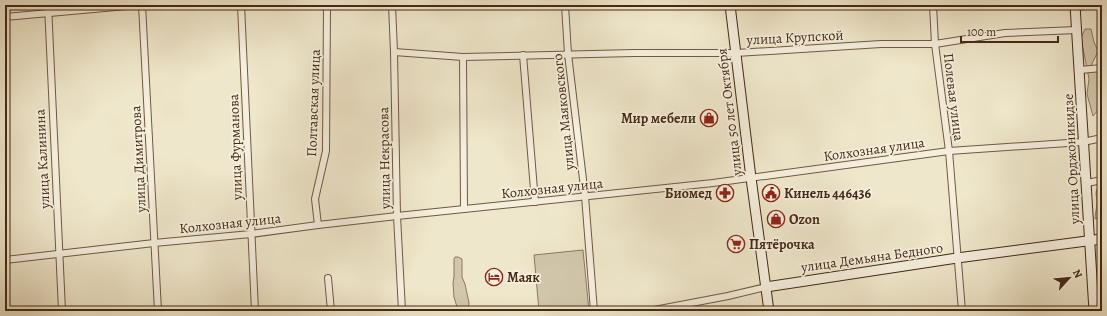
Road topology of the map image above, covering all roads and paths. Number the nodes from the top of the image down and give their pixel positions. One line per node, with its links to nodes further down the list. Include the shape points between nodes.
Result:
1 (48, 5): 12 (street, улица Калинина)
2 (138, 5): 12 (street)
3 (142, 5): 37 (street, улица Димитрова)
4 (241, 5): 34 (street, улица Фурманова)
5 (327, 5): 33 (street, Полтавская улица, via 326,151 315,199)
6 (392, 5): 16 (street, улица Некрасова)
7 (566, 5): 18 (street, улица Маяковского)
8 (730, 5): 17 (main road, улица 50 лет Октября)
9 (933, 5): 15 (street, Полевая улица)
10 (1095, 5): 11 (street)
11 (1075, 6): 14 (main road, улица Орджоникидзе)
12 (48, 13): 13 (street); 38 (street, улица Калинина)
13 (5, 17)
14 (1077, 30): 15 (street, улица Крупской, via 1005,33); 22 (main road, улица Орджоникидзе)
15 (935, 44): 17 (street, улица Крупской, via 881,44); 25 (street, Полевая улица)
16 (394, 52): 20 (street, улица Крупской); 32 (street, улица Некрасова)
17 (736, 53): 18 (street, улица Крупской); 26 (main road, улица 50 лет Октября)
18 (568, 54): 19 (street, улица Крупской); 29 (street, улица Маяковского)
19 (524, 55): 20 (street, улица Крупской); 30 (street)
20 (463, 57): 31 (street)
21 (1102, 68): 22 (street)
22 (1080, 70): 24 (main road, улица Орджоникидзе)
23 (1102, 138): 24 (street, Колхозная улица)
24 (1084, 142): 25 (street, Колхозная улица); 28 (main road, улица Орджоникидзе)
25 (949, 151): 26 (street, Колхозная улица); 39 (street, Полевая улица)
26 (751, 178): 29 (street, Колхозная улица); 42 (main road, улица 50 лет Октября)
27 (1102, 180): 28 (street)
28 (1087, 183): 36 (main road, улица Орджоникидзе)
29 (585, 196): 30 (street, Колхозная улица); 49 (street, улица Маяковского)
30 (535, 202): 31 (street, Колхозная улица)
31 (464, 209): 32 (street, Колхозная улица)
32 (397, 216): 33 (street, Колхозная улица); 48 (street, улица Некрасова)
33 (318, 225): 34 (street, Колхозная улица)
34 (251, 234): 37 (street, Колхозная улица); 46 (street, улица Фурманова)
35 (1102, 239): 36 (main road, улица Демьяна Бедного)
36 (1089, 240): 39 (main road, улица Демьяна Бедного); 43 (main road, улица Орджоникидзе)
37 (154, 243): 38 (street, Колхозная улица); 45 (street, улица Димитрова)
38 (58, 254): 40 (street, Колхозная улица); 44 (street, улица Калинина)
39 (957, 258): 42 (main road, улица Демьяна Бедного); 52 (street, Полевая улица)
40 (5, 260)
41 (328, 278): 47 (street)
42 (766, 286): 50 (street, улица Демьяна Бедного); 51 (main road, улица 50 лет Октября)
43 (1097, 294): 53 (main road, улица Орджоникидзе)
44 (62, 311)
45 (158, 311)
46 (255, 311)
47 (330, 311)
48 (402, 311)
49 (594, 311)
50 (649, 311)
51 (769, 311)
52 (962, 311)
53 (1094, 311)

